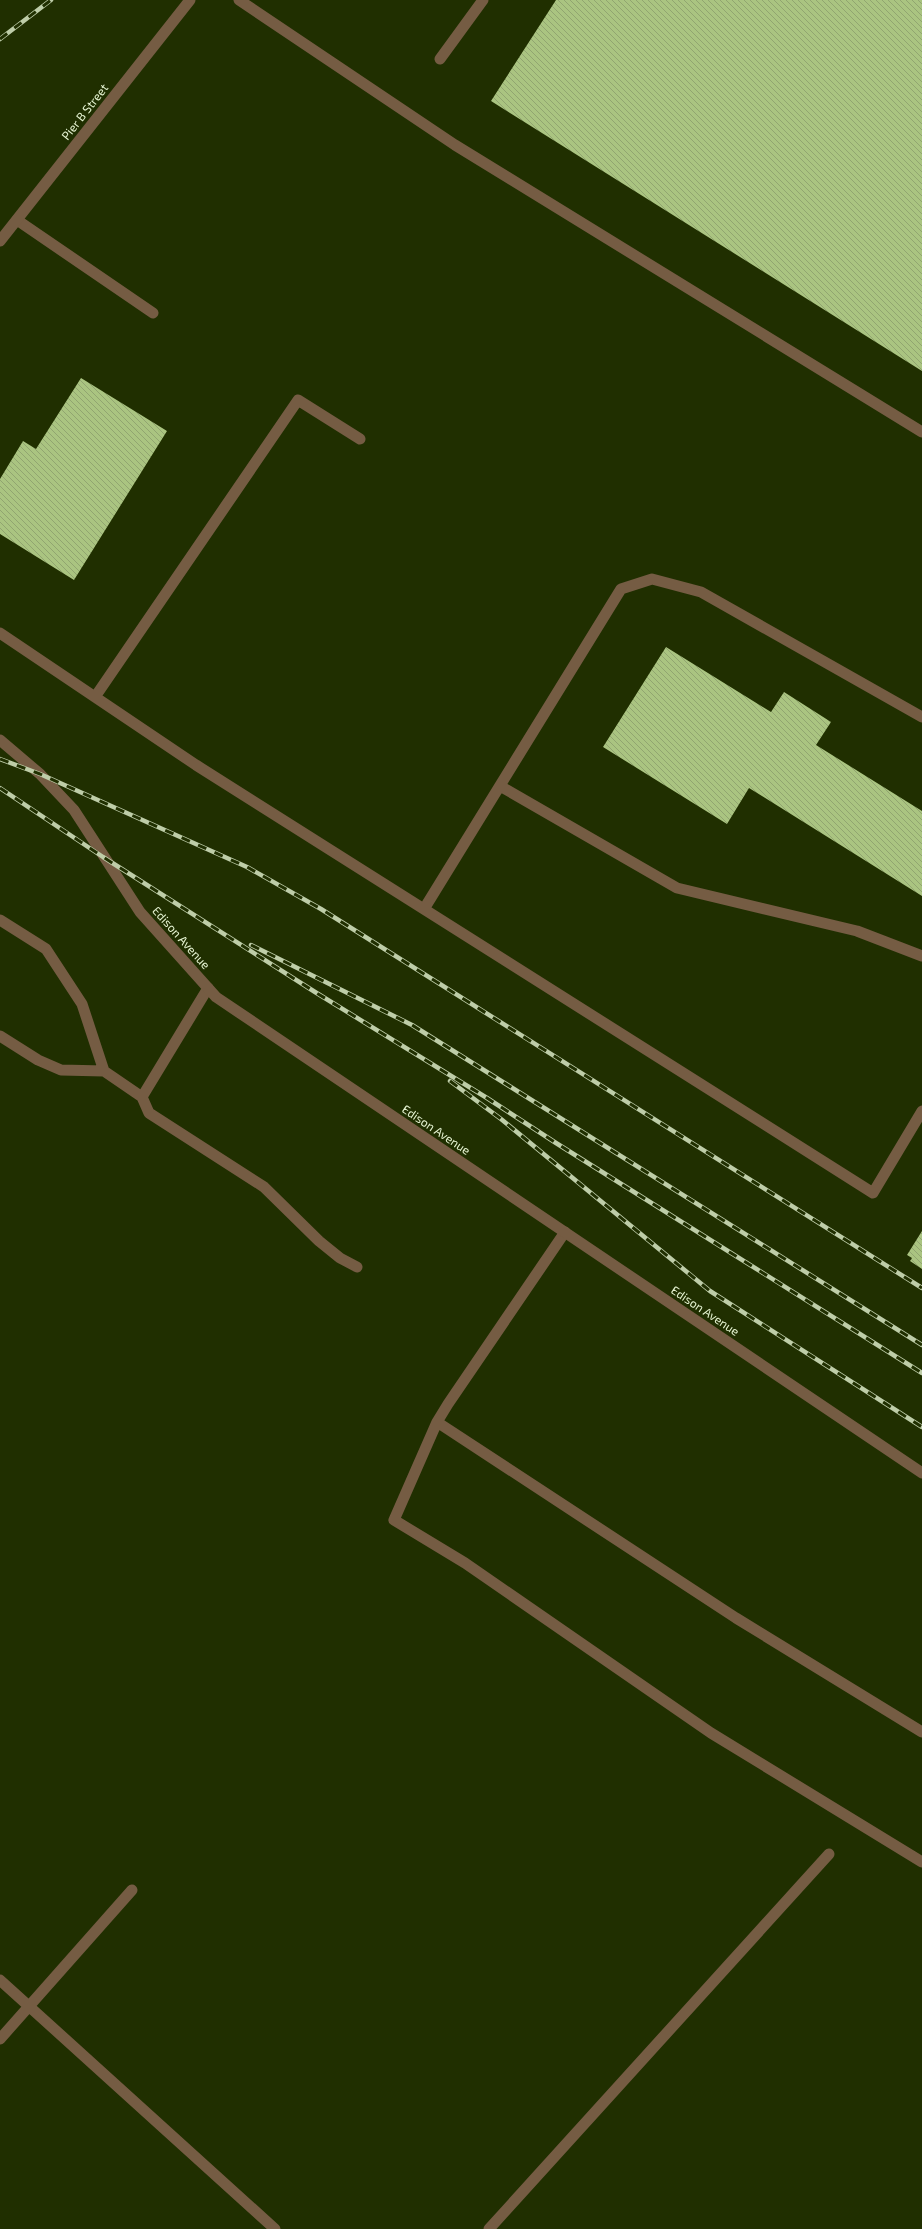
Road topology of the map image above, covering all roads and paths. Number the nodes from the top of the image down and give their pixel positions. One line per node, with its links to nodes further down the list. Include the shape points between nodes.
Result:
1 (190, 0): 5 (street, Pier B Street)
2 (239, 0): 8 (street, via 455,145)
3 (483, 0): 4 (street)
4 (440, 59)
5 (17, 220): 6 (street, Pier B Street); 7 (street)
6 (0, 241)
7 (154, 313)
8 (922, 432)
9 (360, 439): 11 (street, via 298,400)
10 (0, 633): 11 (street)
11 (95, 697): 15 (street, via 196,765)
12 (922, 717): 14 (street, via 701,592 652,580 621,589)
13 (0, 740): 18 (street, Edison Avenue, via 40,774 74,810 140,912)
14 (500, 786): 15 (street); 17 (street, via 677,888 856,931)
15 (424, 909): 22 (street, via 873,1193)
16 (0, 920): 20 (street, via 46,950 82,1004)
17 (922, 956)
18 (208, 988): 21 (street); 23 (street, Edison Avenue, via 216,997)
19 (0, 1036): 20 (street, via 38,1060 61,1070)
20 (104, 1071): 21 (street)
21 (142, 1097): 24 (street, via 148,1113 264,1187 319,1241 340,1258)
22 (922, 1111)
23 (565, 1232): 25 (street); 26 (street, Edison Avenue)
24 (358, 1268)
25 (437, 1422): 27 (street, via 736,1618); 29 (street, via 394,1520 465,1563 711,1733)
26 (922, 1473)
27 (922, 1732)
28 (829, 1854): 35 (street)
29 (922, 1862)
30 (132, 1890): 32 (street)
31 (0, 1980): 32 (street)
32 (29, 2006): 33 (street); 34 (street)
33 (0, 2039)
34 (275, 2229)
35 (489, 2229)

